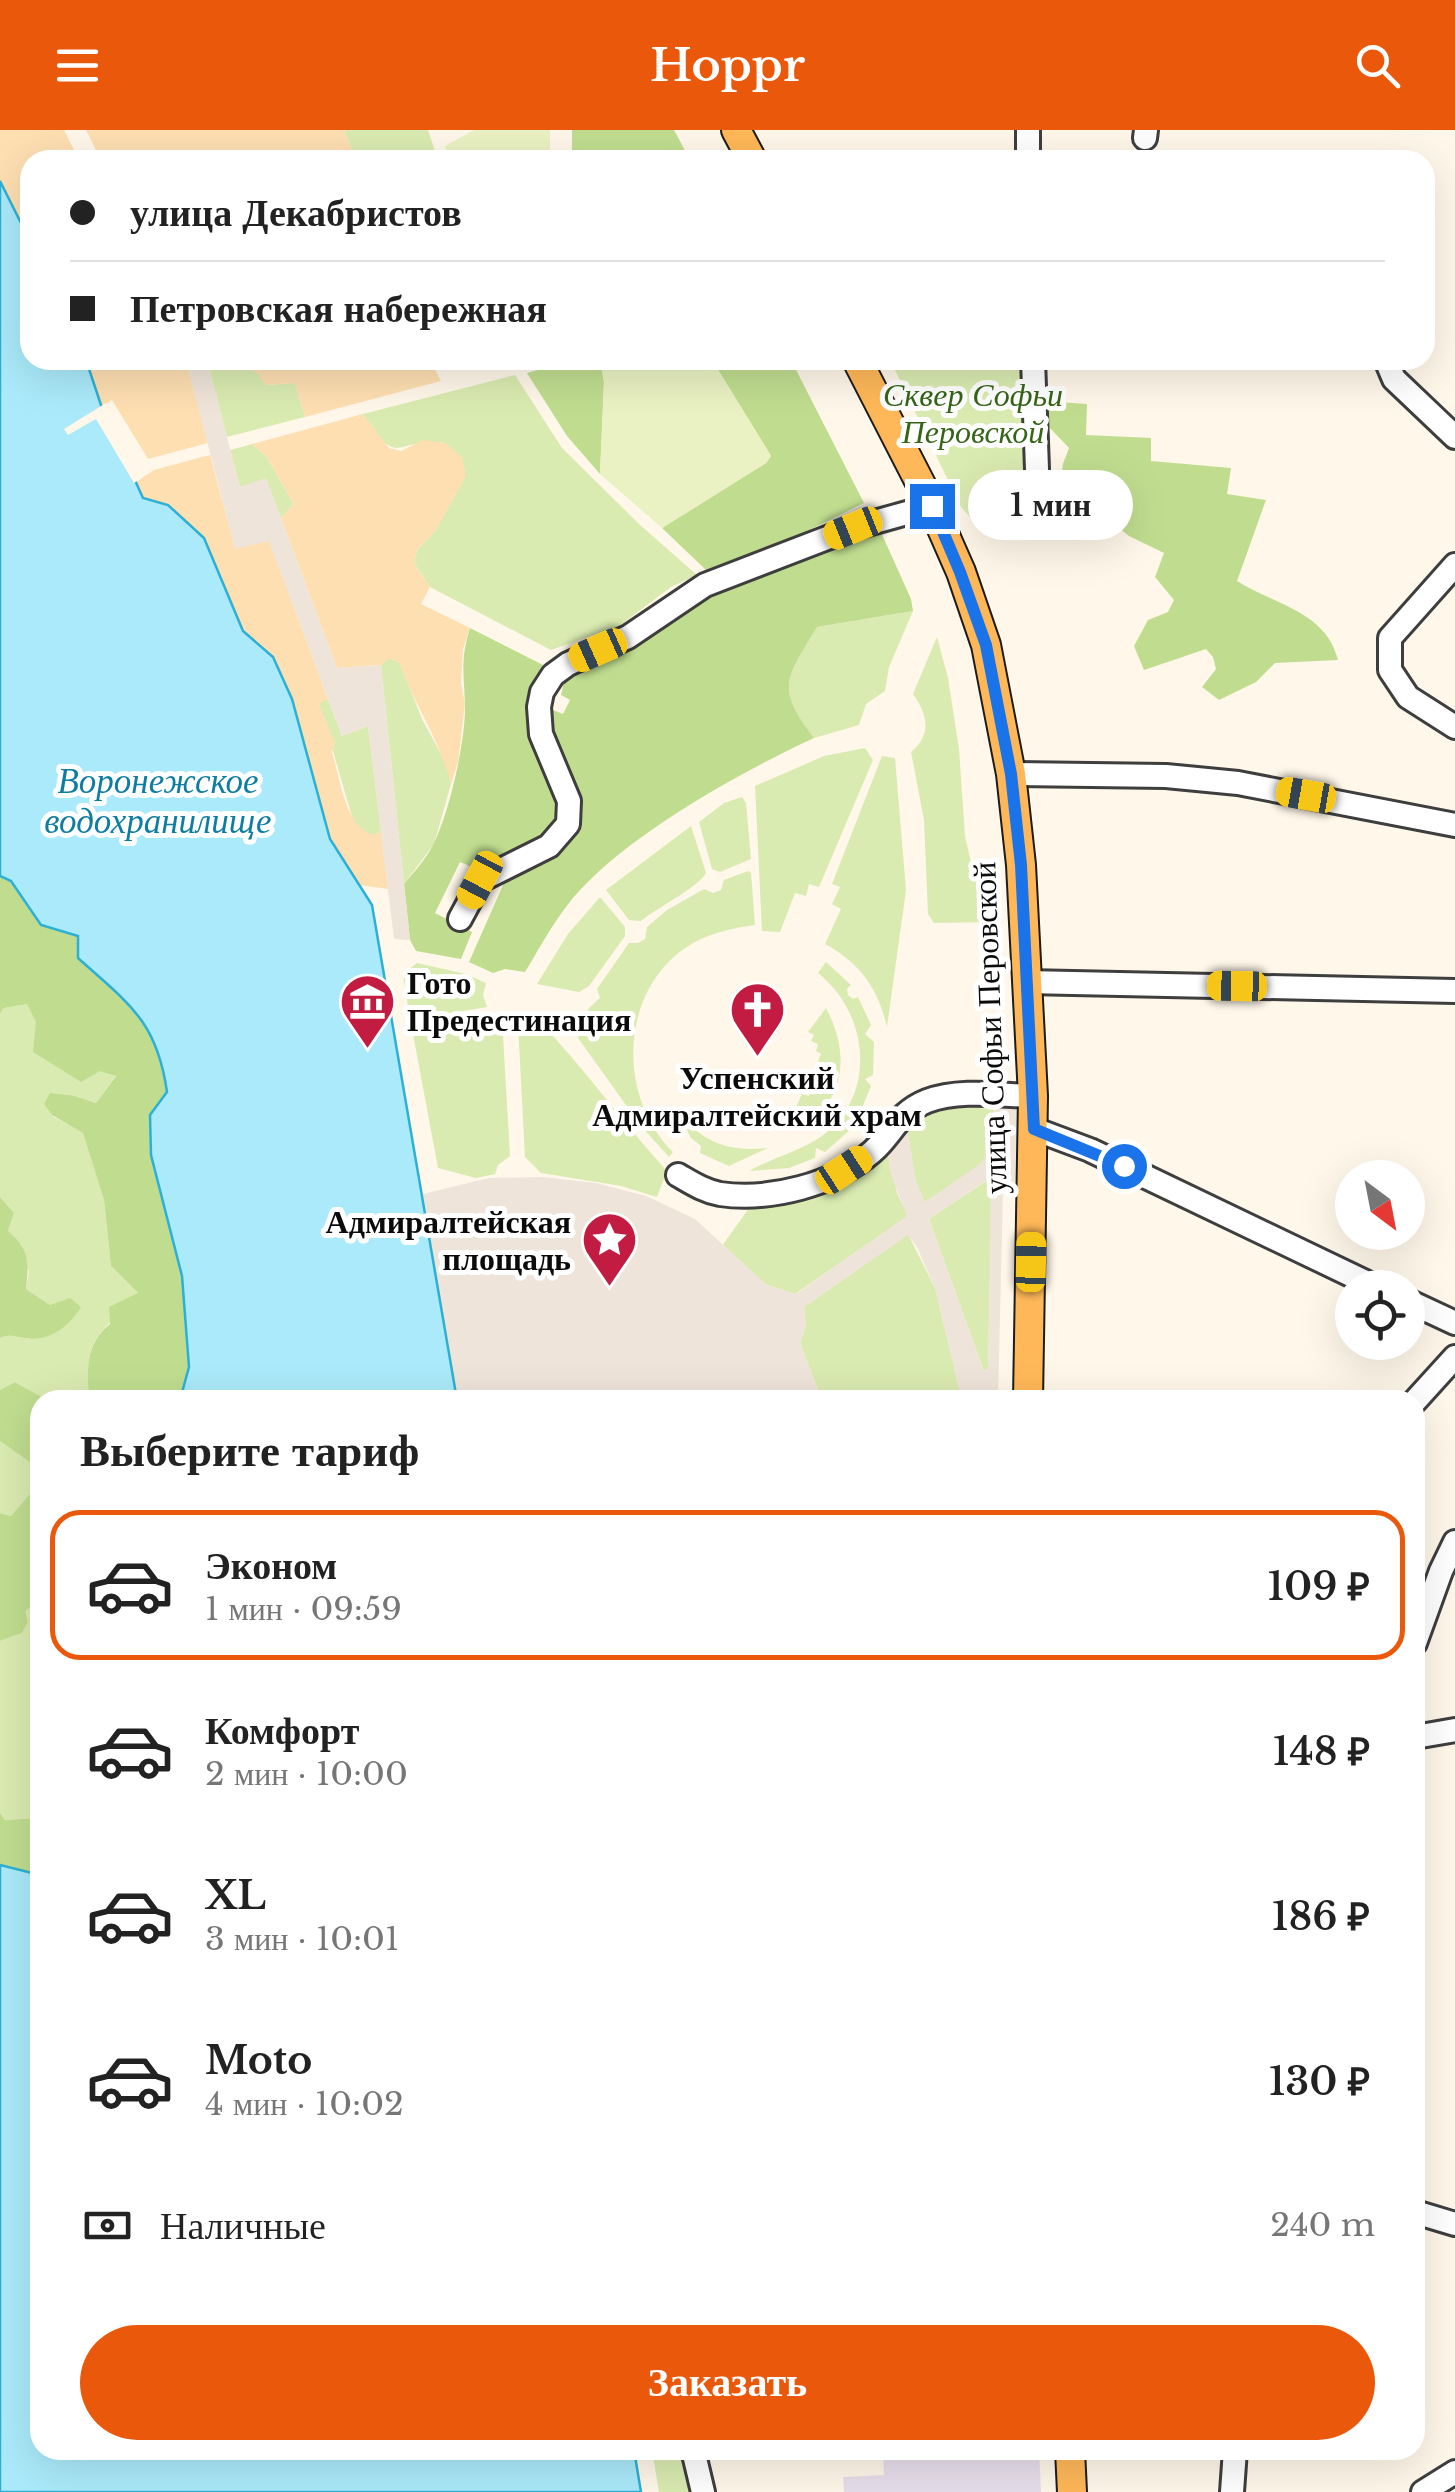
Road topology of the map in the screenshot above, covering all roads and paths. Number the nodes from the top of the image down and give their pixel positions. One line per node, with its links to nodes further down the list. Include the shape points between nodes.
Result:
1 (861, 370): 6 (main road, улица Софьи Перовской)
2 (1033, 370): 5 (street)
3 (1390, 370): 4 (street)
4 (1455, 437)
5 (1037, 469)
6 (932, 506): 9 (main road, улица Софьи Перовской, via 986,645); 11 (street, via 853,528 705,586 628,637 553,675 542,692 540,734 569,801 568,824 550,846 480,880)
7 (1455, 564): 8 (street, via 1390,638 1390,670 1408,697)
8 (1455, 728)
9 (1011, 774): 10 (street, via 1238,783); 12 (main road, улица Софьи Перовской)
10 (1455, 825)
11 (460, 919)
12 (1026, 982): 13 (street); 14 (main road, улица Софьи Перовской)
13 (1455, 990)
14 (1033, 1096): 15 (main road, улица Софьи Перовской); 16 (street, via 958,1094 927,1101 900,1116 873,1152 798,1188 717,1194)
15 (1034, 1129): 17 (street); 21 (main road, улица Софьи Перовской)
16 (678, 1175)
17 (1340, 1270)
18 (1425, 1309): 19 (street)
19 (1455, 1322)
20 (1455, 1358): 22 (street)
21 (1028, 1390)
22 (1425, 1390)
23 (1455, 1542): 24 (street)
24 (1425, 1615)
25 (1455, 1730): 26 (street)
26 (1425, 1735)
27 (1425, 2215): 28 (street)
28 (1455, 2224)
29 (695, 2460): 33 (street)
30 (1070, 2460): 34 (main road)
31 (1234, 2460): 35 (street)
32 (1455, 2472): 36 (street)
33 (703, 2492)
34 (1072, 2492)
35 (1232, 2492)
36 (1424, 2492)

